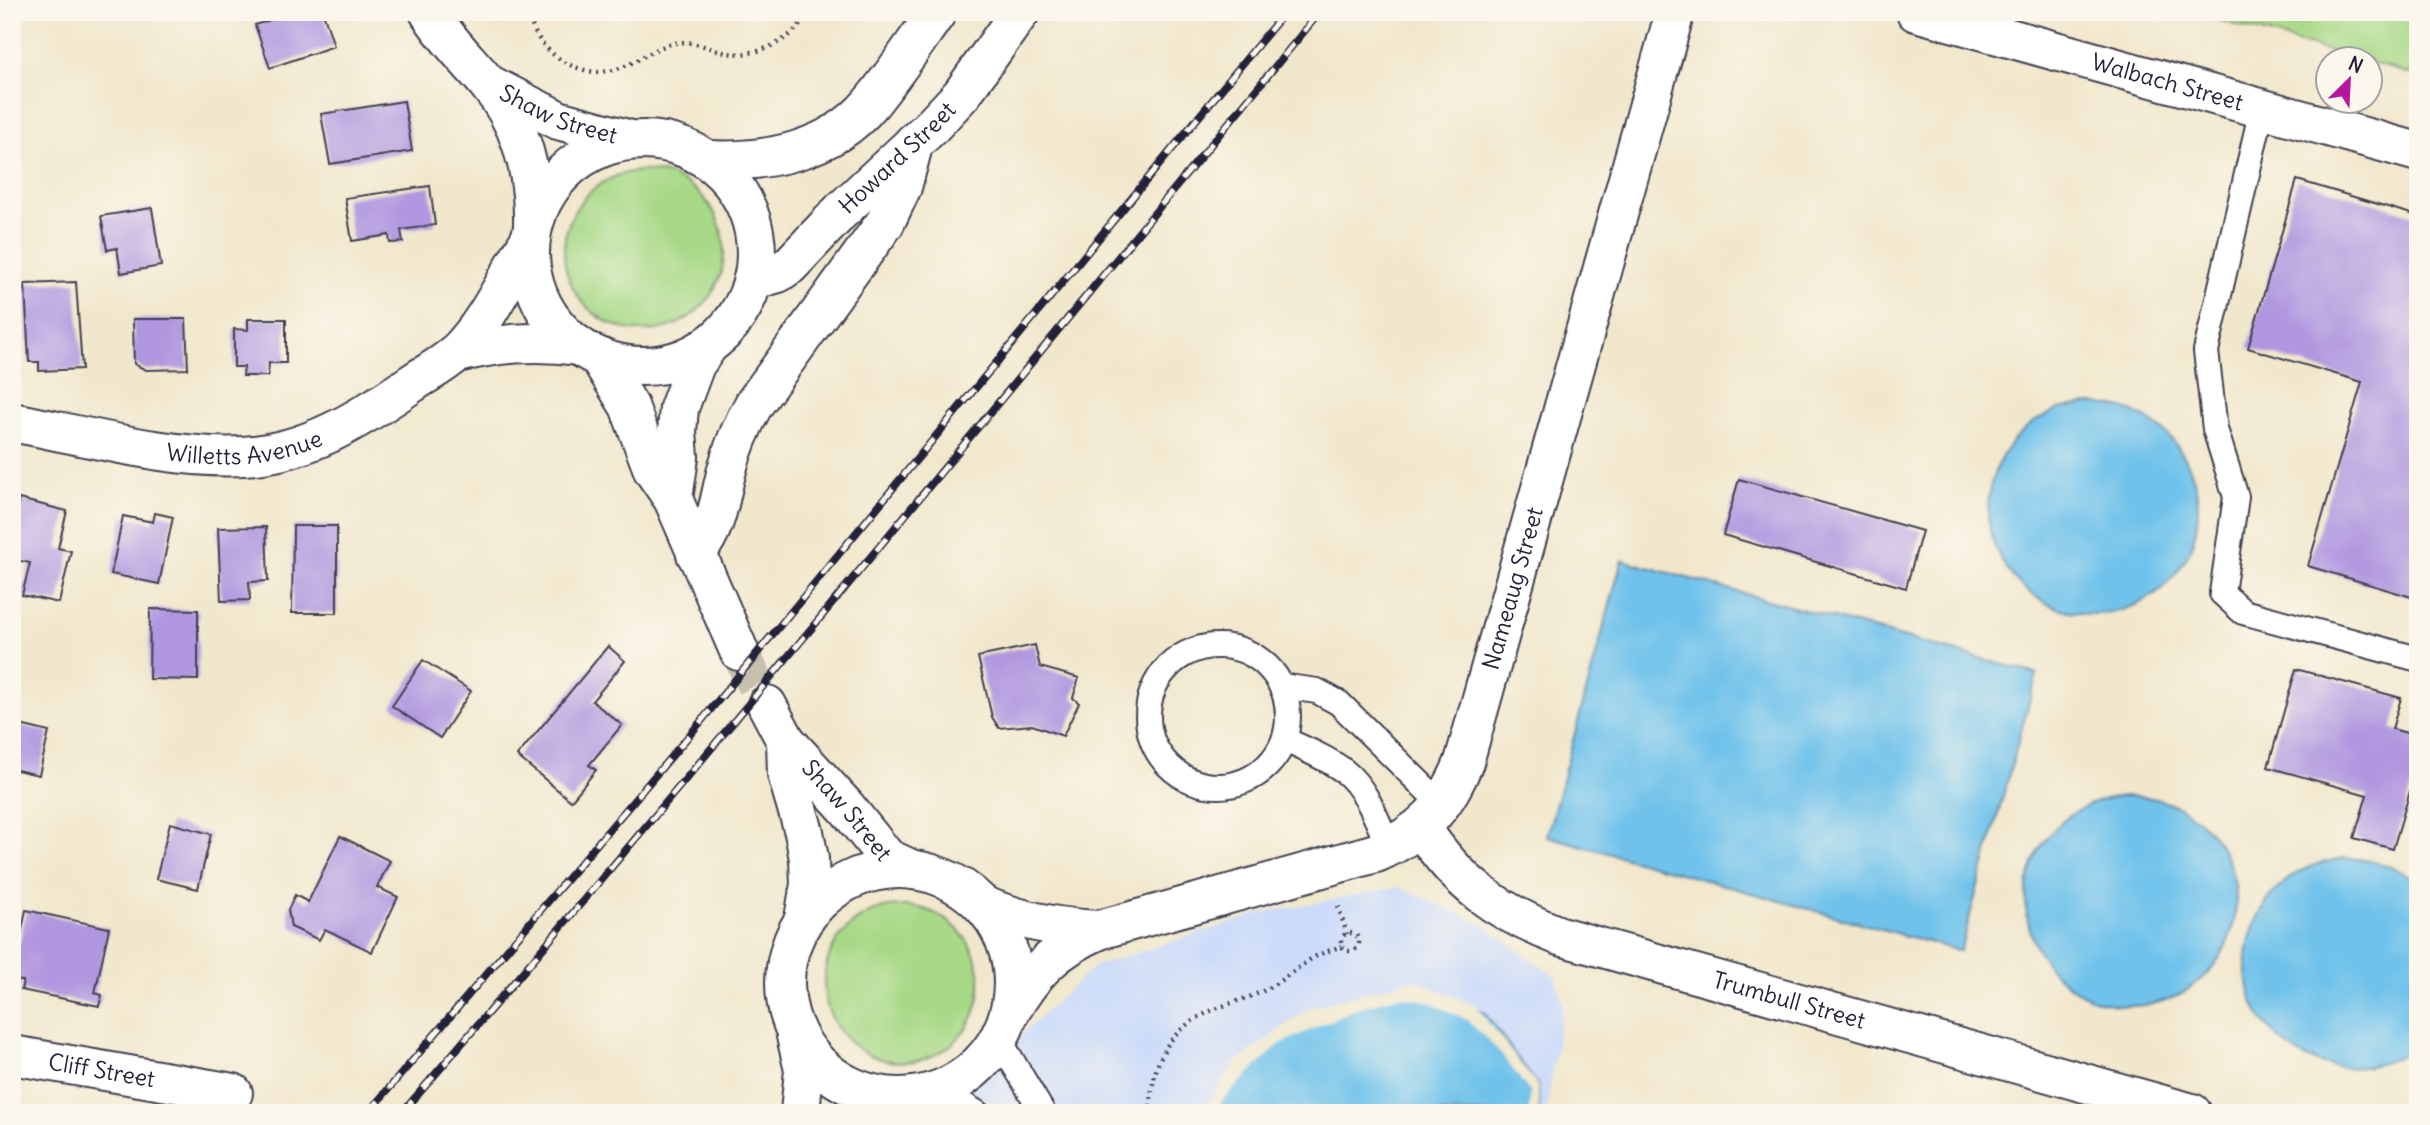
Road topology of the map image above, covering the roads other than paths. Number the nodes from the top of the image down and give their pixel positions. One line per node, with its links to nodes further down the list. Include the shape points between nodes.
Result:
1 (429, 12): 6 (street, Shaw Street)
2 (937, 12): 11 (street, via 869,106 847,124 797,151 758,159)
3 (1020, 12): 9 (street, Howard Street, via 962,94)
4 (1675, 12): 26 (street, Nameaug Street, via 1464,762 1454,787)
5 (1916, 12): 7 (street, Walbach Street)
6 (488, 84): 8 (street, Shaw Street, via 558,120); 12 (street, Shaw Street, via 525,151 533,201)
7 (2262, 109): 10 (street, Walbach Street); 21 (lane, via 2206,351 2215,429 2236,497 2222,593 2243,612)
8 (631, 141): 11 (street, via 657,140); 12 (street, via 603,147 558,178 543,200)
9 (914, 142): 13 (street, Howard Street, via 790,265); 19 (street, via 902,187 885,223 754,404 727,466 713,529)
10 (2418, 152)
11 (708, 160): 13 (street, via 729,178 744,200 757,253)
12 (532, 233): 15 (street, via 533,280 543,306 559,328); 16 (street, Willetts Avenue, via 499,294)
13 (754, 280): 14 (street, via 729,328)
14 (708, 346): 15 (street, via 657,366 630,365); 18 (street, via 695,365 679,408)
15 (589, 352): 16 (street, Willetts Avenue, via 550,342 520,342); 18 (street, via 629,406 653,470)
16 (454, 354): 17 (street, Willetts Avenue, via 344,427 282,450 243,456 166,451)
17 (12, 422)
18 (673, 499): 19 (street)
19 (696, 554): 20 (street)
20 (738, 651)
21 (2418, 659)
22 (1281, 685): 24 (lane, via 1289,719); 24 (lane, via 1259,659 1238,648 1214,645 1190,651 1170,664 1155,683 1148,706 1149,731 1158,753 1174,771 1215,787 1258,775 1274,760); 26 (lane, via 1317,691 1339,703)
23 (767, 705): 25 (street, Shaw Street)
24 (1285, 740): 26 (lane, via 1345,772 1364,794)
25 (786, 741): 27 (street, Shaw Street, via 887,858); 29 (street, Shaw Street, via 787,774 809,859)
26 (1417, 826): 30 (street, via 1359,858); 40 (street, Trumbull Street, via 1464,882 1493,905 1560,936)
27 (913, 870): 28 (street, via 962,888); 29 (street, via 881,870 852,879)
28 (982, 905): 30 (street, via 1039,924); 32 (street, via 1010,956 1014,985)
29 (804, 919): 31 (street, via 786,970)
30 (1099, 930): 32 (street, via 1045,963 1025,987)
31 (792, 1024): 36 (street, via 827,1071); 37 (street, via 804,1070)
32 (1004, 1027): 34 (street, via 984,1061); 39 (lane)
33 (12, 1055): 35 (street, Cliff Street)
34 (939, 1090): 36 (street); 38 (lane)
35 (233, 1093)
36 (869, 1104)
37 (800, 1113)
38 (977, 1113)
39 (1043, 1113)
40 (2192, 1113)

